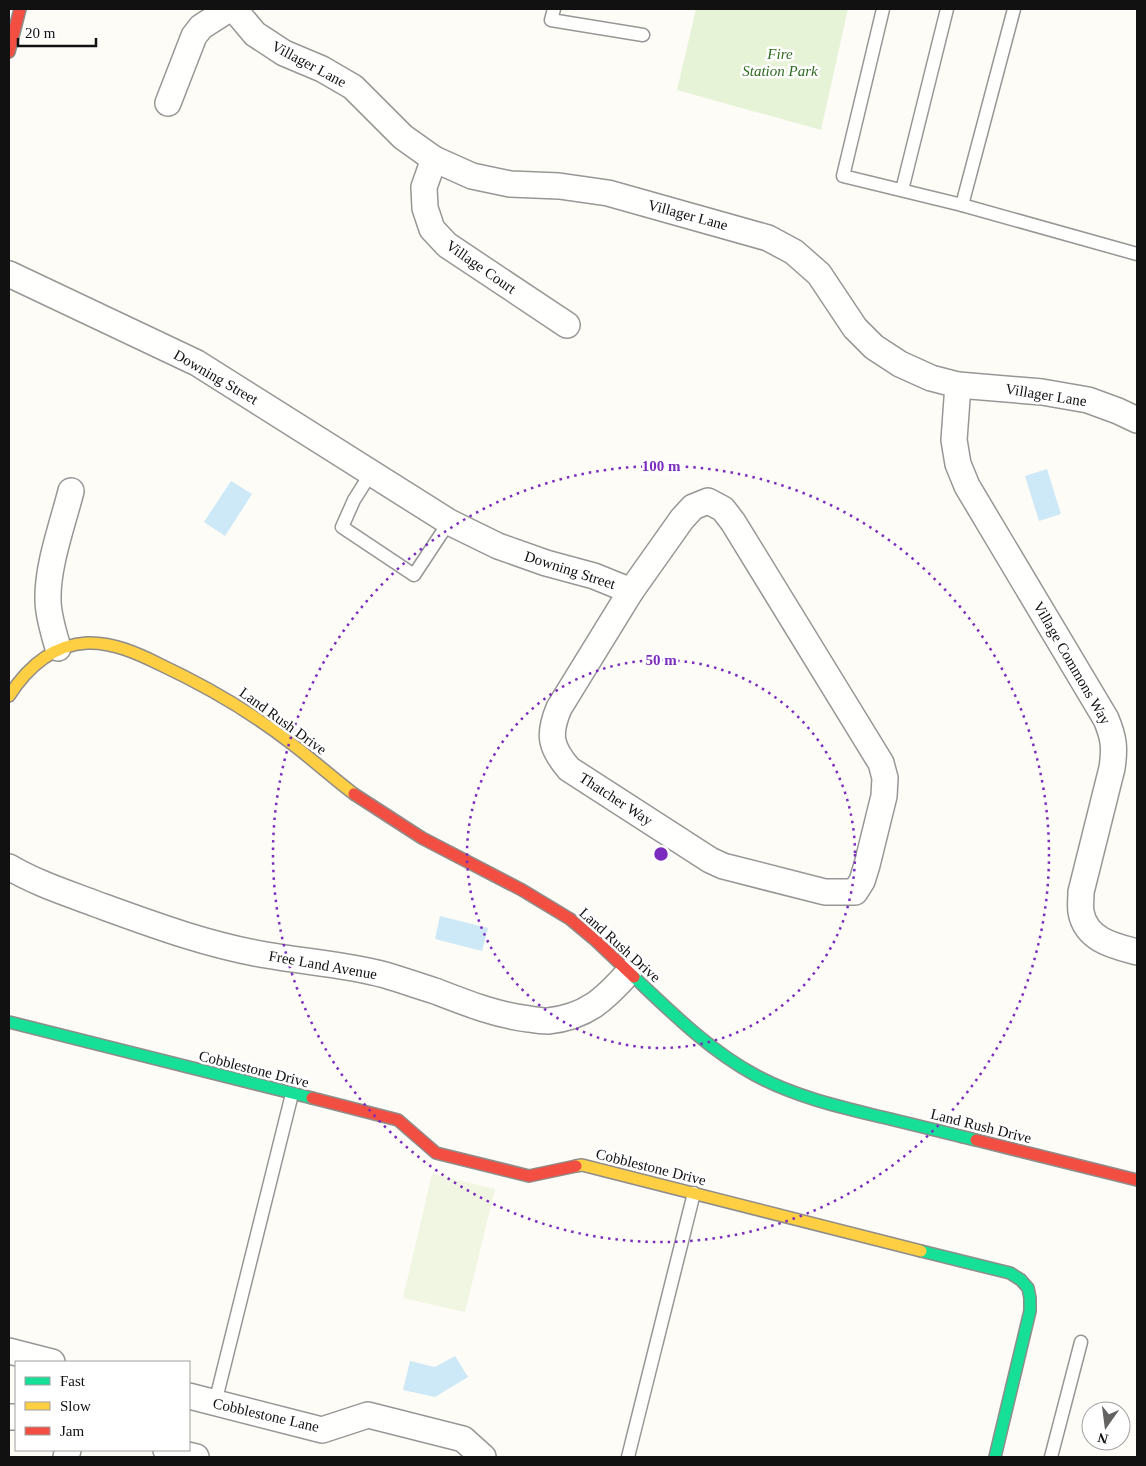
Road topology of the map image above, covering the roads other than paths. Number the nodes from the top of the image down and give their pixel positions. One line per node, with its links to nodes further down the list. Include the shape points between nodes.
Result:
1 (20, 9): 9 (street)
2 (229, 9): 10 (street, via 201,27 194,36)
3 (234, 9): 11 (street, Villager Lane, via 255,34 284,53 353,87 403,137)
4 (554, 9): 8 (lane, via 551,20)
5 (883, 9): 12 (lane, via 844,176)
6 (947, 9): 12 (lane)
7 (1014, 9): 13 (lane)
8 (643, 35)
9 (9, 52)
10 (168, 103)
11 (434, 159): 16 (street, Village Court, via 424,187 425,208 432,229 447,245); 17 (street, Villager Lane, via 472,176 510,184 559,186 608,194 768,238 794,252 819,274 855,328 874,347 900,364 931,378)
12 (902, 190): 13 (lane)
13 (962, 205): 14 (lane)
14 (1137, 254)
15 (9, 274): 19 (street, Downing Street, via 197,363)
16 (567, 325)
17 (958, 385): 18 (street, Villager Lane, via 1042,392 1088,400); 27 (street, Village Commons Way, via 954,440 966,486 1113,735 1112,768 1081,892 1080,911 1085,925 1095,937 1112,946)
18 (1137, 420)
19 (371, 473): 21 (street, Downing Street); 21 (lane, via 342,528 414,575)
20 (71, 490): 23 (street, via 49,578 51,624)
21 (449, 522): 22 (street, Downing Street, via 498,546)
22 (631, 591): 26 (street, Thatcher Way, via 559,708 552,740 558,756 569,769 710,860 736,870 826,892); 26 (street, Downing Street, via 692,507 708,501 723,509 881,763 885,778 884,796 867,865)
23 (58, 648): 24 (street, via 35,663); 28 (street, Land Rush Drive, via 88,643 114,646 172,669 228,700 293,744 371,806 436,846 569,919 595,938)
24 (9, 696)
25 (9, 867): 28 (street, Free Land Avenue, via 22,875 161,928 265,955 383,975 512,1017 545,1021 570,1018 592,1008)
26 (855, 892)
27 (1137, 952)
28 (629, 972): 31 (street, Land Rush Drive, via 705,1040 772,1084 834,1105)
29 (9, 1022): 30 (street, Cobblestone Drive)
30 (292, 1094): 32 (street, Cobblestone Drive, via 398,1120 436,1153 530,1176 582,1165); 37 (lane)
31 (1137, 1180)
32 (694, 1193): 41 (lane); 42 (street, Cobblestone Drive, via 1020,1278 1028,1288 1030,1311)
33 (1081, 1342): 43 (lane)
34 (9, 1351): 35 (street)
35 (48, 1361)
36 (190, 1396): 37 (street, Cobblestone Lane)
37 (216, 1403): 40 (street, Cobblestone Lane, via 322,1430 368,1415 463,1440)
38 (170, 1451): 39 (street)
39 (196, 1457)
40 (482, 1457)
41 (628, 1457)
42 (995, 1457)
43 (1051, 1457)

